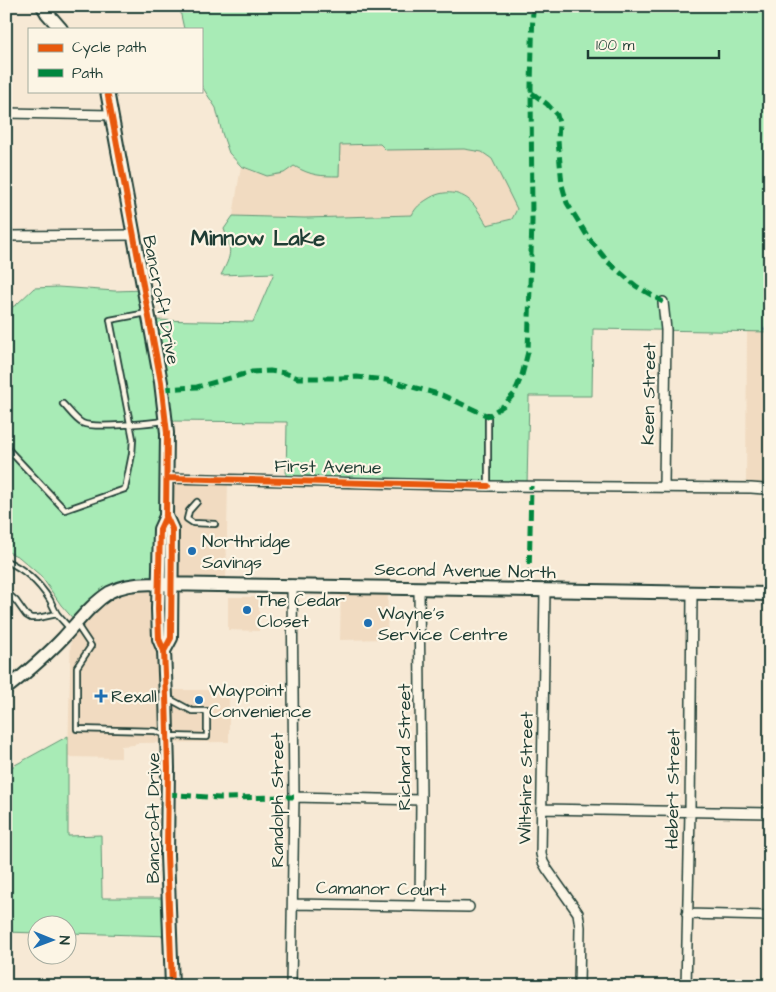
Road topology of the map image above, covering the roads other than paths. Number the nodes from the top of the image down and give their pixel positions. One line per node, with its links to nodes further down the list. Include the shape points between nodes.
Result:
1 (43, 6): 2 (main road)
2 (60, 28)
3 (107, 92): 5 (main road, Bancroft Drive)
4 (6, 113): 5 (street)
5 (112, 116): 6 (main road, Bancroft Drive)
6 (134, 235): 7 (street); 9 (main road, Bancroft Drive)
7 (6, 236)
8 (663, 302): 17 (street, Keen Street, via 666,330)
9 (148, 313): 12 (main road, Bancroft Drive); 13 (lane, via 110,320)
10 (63, 404): 13 (lane, via 85,425)
11 (488, 416): 16 (lane)
12 (166, 421): 13 (lane); 15 (main road, Bancroft Drive)
13 (131, 424): 14 (lane, via 132,454 125,489 65,510)
14 (6, 447)
15 (167, 478): 16 (street, First Avenue); 22 (main road, Bancroft Drive, via 166,516 160,528)
16 (488, 486): 17 (street, First Avenue)
17 (664, 486): 18 (street, First Avenue, via 752,488)
18 (770, 492)
19 (197, 502): 20 (lane, via 187,519 193,523)
20 (215, 524)
21 (6, 562): 29 (lane, via 28,574 50,600)
22 (165, 584): 23 (main road, Second Avenue North); 30 (street, via 139,584 110,592); 32 (main road, Bancroft Drive, via 159,639 164,651)
23 (292, 585): 24 (main road, Second Avenue North); 34 (street, Randolph Street)
24 (419, 588): 25 (main road, Second Avenue North); 35 (street, Richard Street)
25 (545, 590): 27 (main road, Second Avenue North); 36 (street, Wiltshire Street)
26 (6, 592): 29 (lane, via 32,618)
27 (692, 593): 28 (main road, Second Avenue North); 37 (street, Hebert Street)
28 (770, 594)
29 (57, 614): 30 (lane)
30 (73, 627): 31 (street); 33 (lane, via 90,646 77,667 77,729 155,731)
31 (6, 689)
32 (166, 697): 33 (main road, Bancroft Drive); 33 (lane, via 192,710 207,711 207,737)
33 (168, 736): 44 (main road, Bancroft Drive)
34 (294, 797): 35 (street); 39 (street, Randolph Street)
35 (422, 800): 40 (street, Richard Street)
36 (541, 809): 37 (street); 46 (street, Wiltshire Street, via 543,862 580,920)
37 (690, 812): 38 (street); 42 (street, Hebert Street)
38 (770, 813)
39 (293, 904): 40 (street, Camanor Court); 45 (street, Randolph Street)
40 (420, 906): 41 (street, Camanor Court)
41 (469, 907)
42 (687, 914): 43 (street); 47 (street, Hebert Street)
43 (770, 916)
44 (172, 986)
45 (291, 986)
46 (579, 986)
47 (686, 986)

